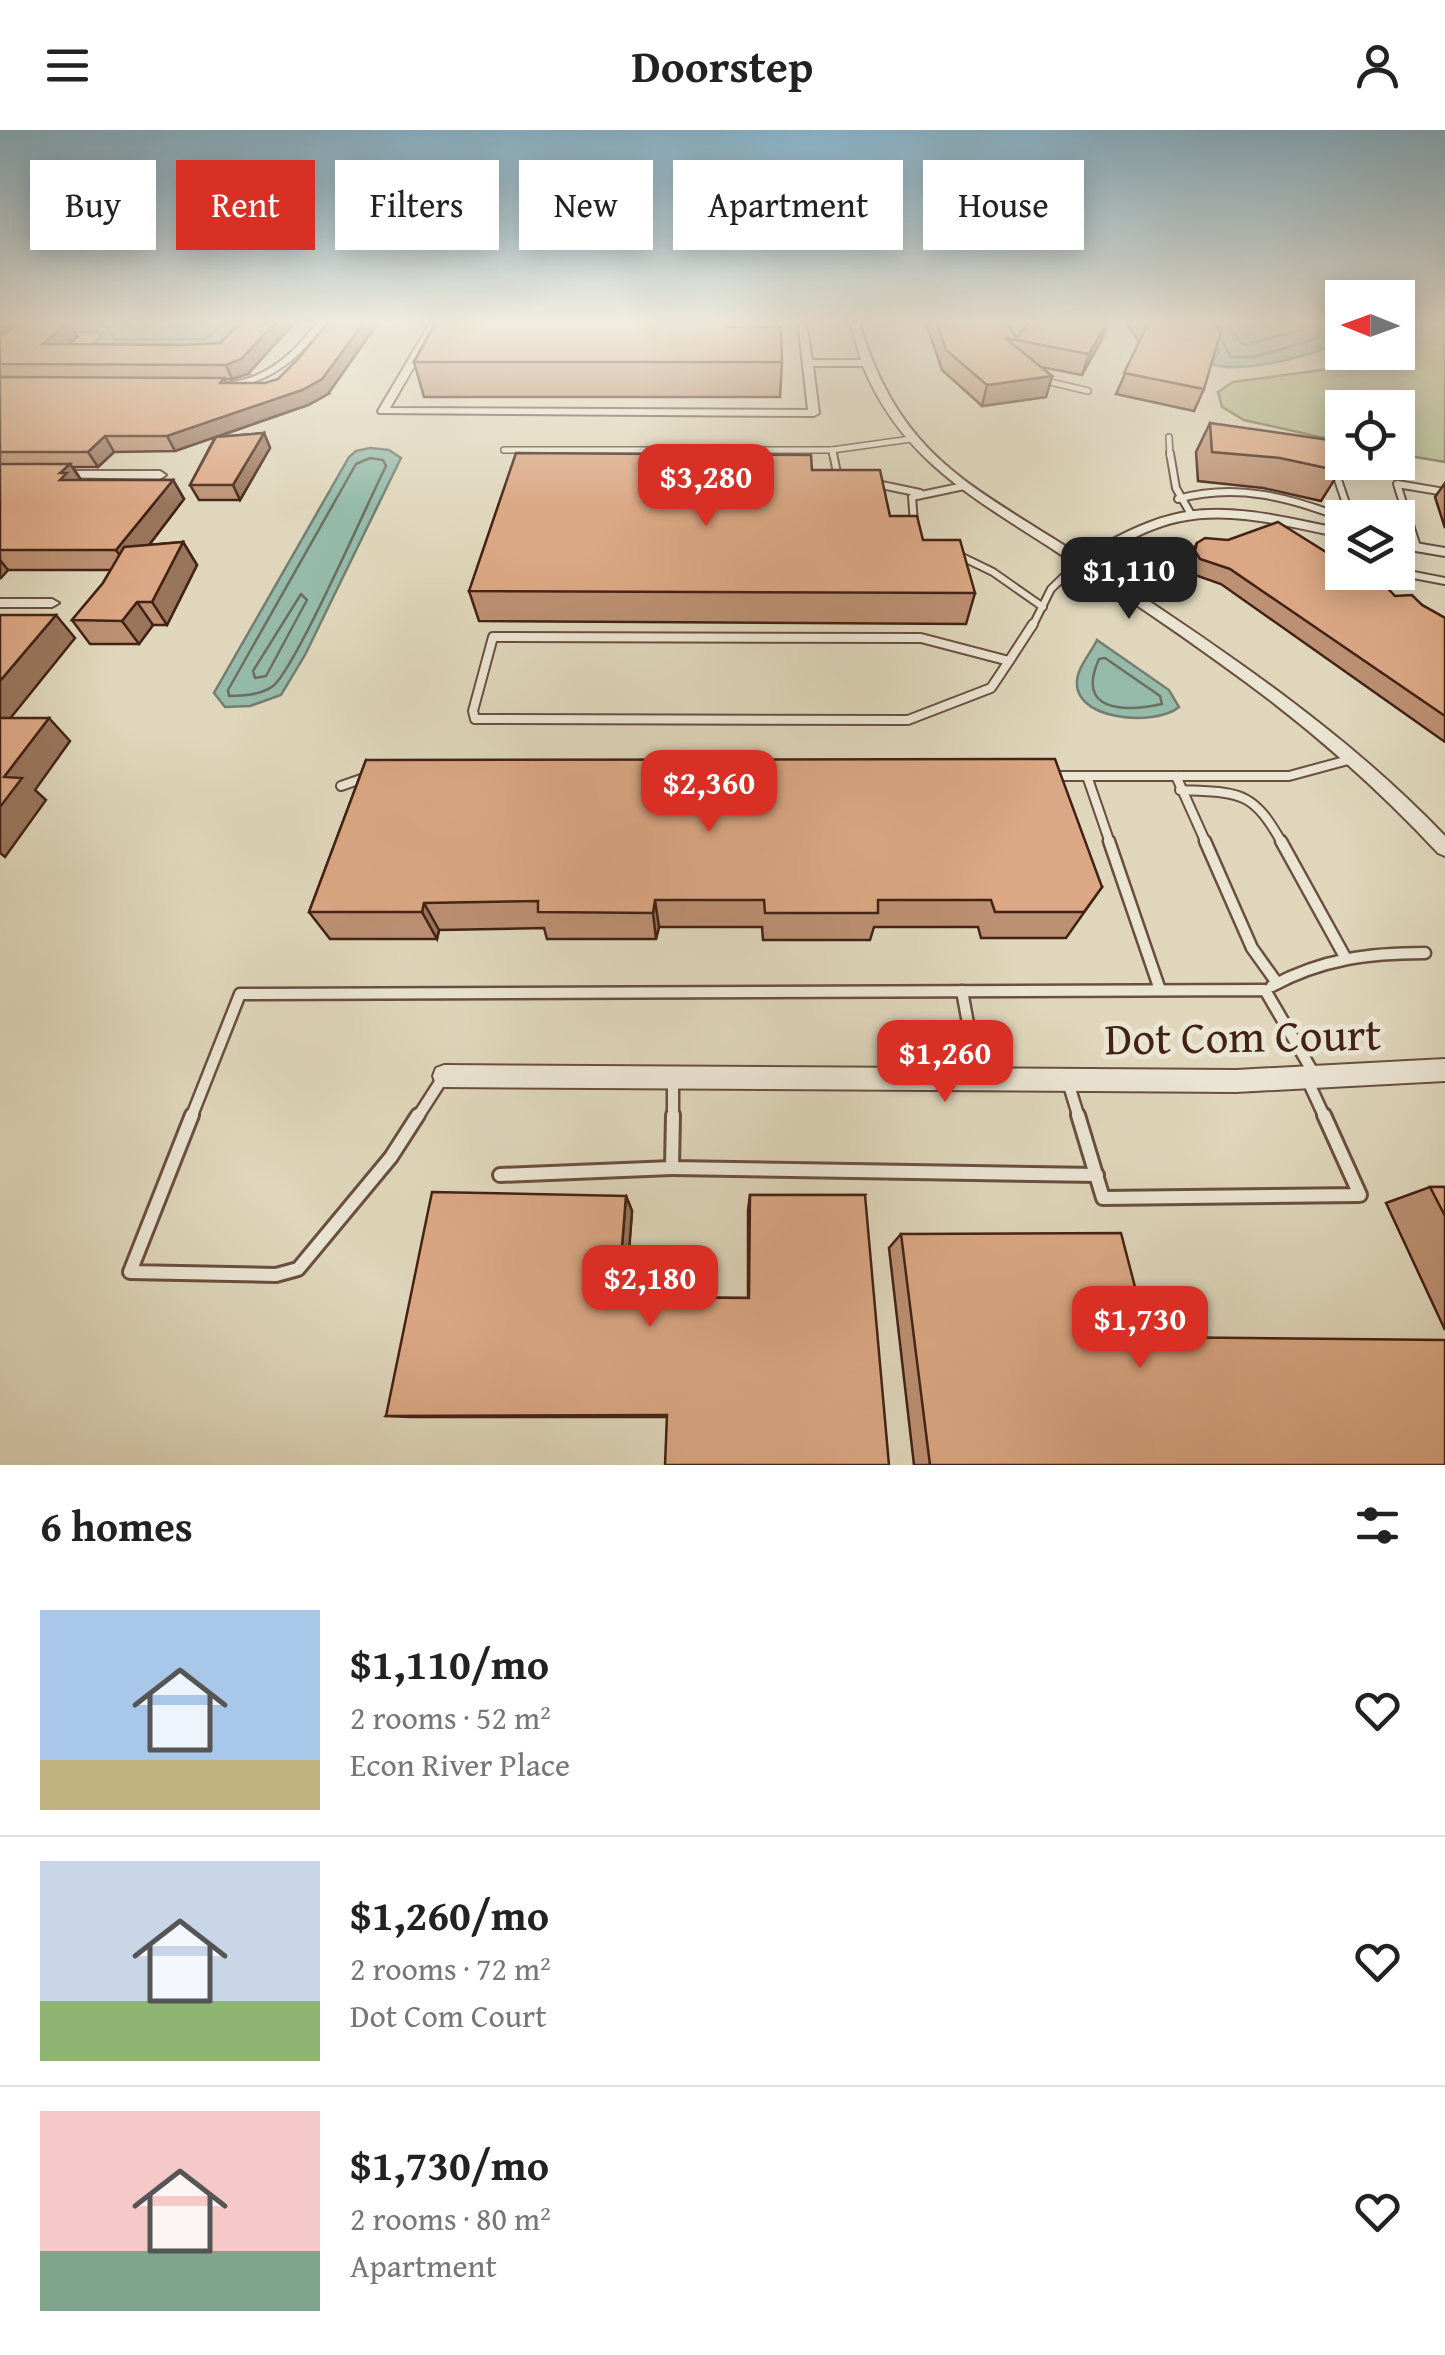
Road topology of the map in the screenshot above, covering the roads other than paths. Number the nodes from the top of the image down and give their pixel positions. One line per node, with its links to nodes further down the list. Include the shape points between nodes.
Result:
1 (244, 382): 6 (street)
2 (400, 382): 3 (street, via 383,411 814,413)
3 (810, 382)
4 (873, 382): 9 (street)
5 (1050, 382): 7 (lane)
6 (214, 386)
7 (1088, 392)
8 (1169, 437): 19 (lane)
9 (912, 438): 11 (lane); 16 (street)
10 (504, 450): 11 (lane)
11 (832, 450): 14 (lane, via 838,478)
12 (36, 475): 13 (street)
13 (160, 475)
14 (848, 482)
15 (861, 482): 18 (lane)
16 (964, 486): 18 (lane); 27 (street)
17 (1445, 492): 24 (lane, via 1397,484)
18 (921, 494): 22 (lane, via 910,503)
19 (1178, 499): 20 (lane, via 1202,490 1252,492); 21 (lane)
20 (1325, 510)
21 (1192, 516): 23 (street, via 1242,515); 27 (street, via 1144,529)
22 (916, 531)
23 (1325, 531)
24 (1417, 547): 26 (street)
25 (943, 550): 32 (lane, via 993,572)
26 (1445, 552)
27 (1080, 560): 32 (lane); 34 (street)
28 (1415, 575): 29 (lane)
29 (1445, 581)
30 (0, 603): 31 (street)
31 (52, 603)
32 (1043, 607): 33 (lane)
33 (1009, 661): 33 (lane, via 991,688 908,720 475,719 473,711 493,637 921,638)
34 (1352, 759): 38 (lane, via 1290,776); 41 (street)
35 (371, 775): 39 (lane)
36 (1047, 776): 37 (lane)
37 (1087, 776): 38 (lane); 45 (lane)
38 (1176, 776): 40 (lane)
39 (341, 786)
40 (1180, 790): 43 (lane, via 1237,794 1263,809); 44 (lane)
41 (1445, 848)
42 (1425, 953): 43 (lane)
43 (1345, 957): 44 (lane)
44 (1271, 987): 45 (lane); 49 (lane)
45 (1160, 990): 46 (lane)
46 (962, 992): 48 (lane, via 240,994 130,1272 276,1275 298,1269 391,1157); 51 (lane)
47 (1445, 1070): 49 (street, Dot Com Court)
48 (444, 1076): 50 (street, Dot Com Court)
49 (1310, 1077): 52 (street, Dot Com Court); 55 (lane, via 1360,1194 1103,1198)
50 (672, 1078): 51 (street, Dot Com Court); 53 (lane)
51 (978, 1079): 52 (street, Dot Com Court)
52 (1068, 1080): 55 (lane)
53 (672, 1168): 54 (lane); 55 (lane)
54 (500, 1175)
55 (1097, 1175)

